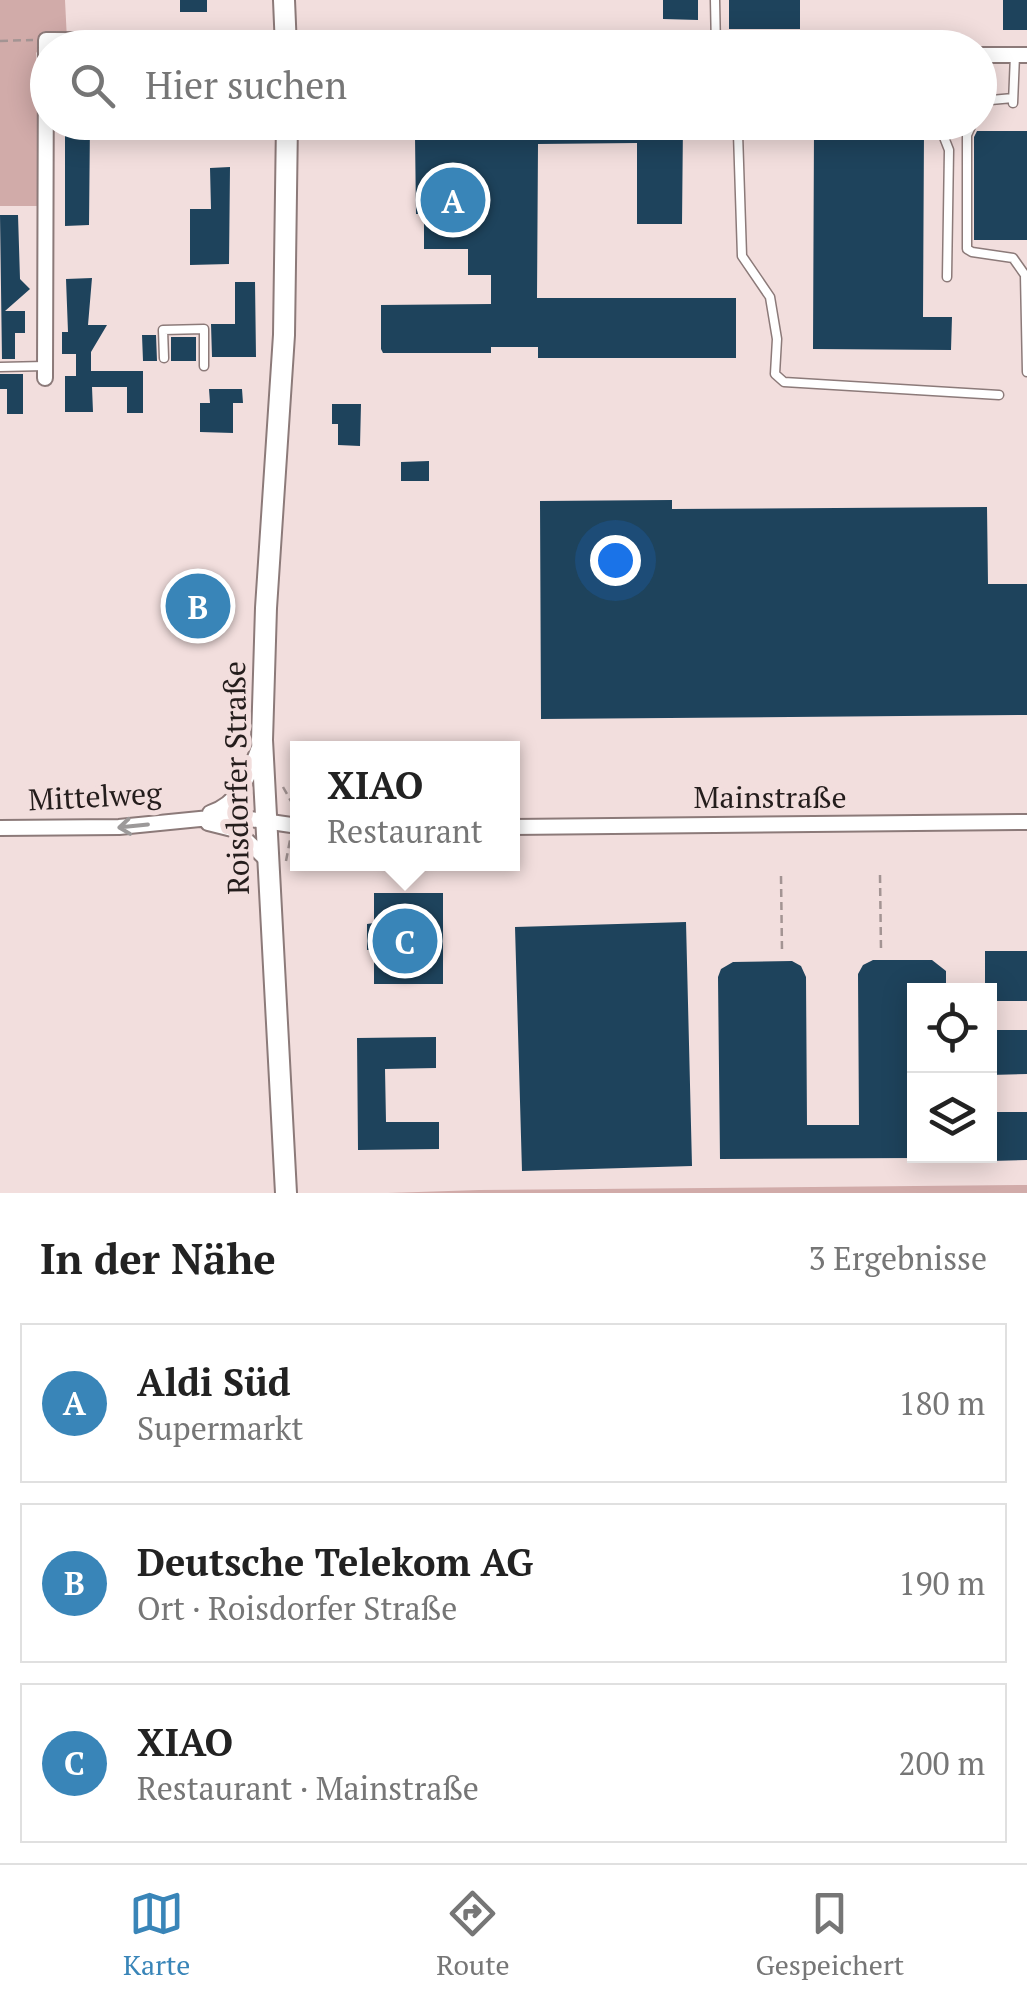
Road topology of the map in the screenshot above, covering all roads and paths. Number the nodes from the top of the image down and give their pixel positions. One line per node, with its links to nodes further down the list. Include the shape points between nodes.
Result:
1 (284, 0): 3 (main road)
2 (715, 0): 4 (lane)
3 (285, 30)
4 (716, 30)
5 (30, 40): 6 (path)
6 (0, 41)
7 (1021, 55): 8 (lane, via 1013,101)
8 (997, 101)
9 (46, 140): 18 (street)
10 (287, 140): 21 (main road, Roisdorfer Straße, via 284,335)
11 (738, 140): 20 (lane, via 742,256 770,297 775,374 784,382)
12 (945, 140): 14 (lane)
13 (967, 140): 19 (lane, via 967,248 1012,258 1025,275)
14 (947, 277)
15 (164, 358): 16 (lane, via 162,330 204,330)
16 (204, 366)
17 (0, 367): 18 (lane)
18 (45, 372)
19 (1027, 372)
20 (999, 395)
21 (262, 740): 22 (street, Mittelweg, via 239,794); 23 (main road, Roisdorfer Straße)
22 (193, 819): 23 (street, Mittelweg); 27 (street, Mittelweg, one-way to 27, via 119,828); 28 (street, Mittelweg, via 236,830)
23 (264, 822): 25 (street, Mittelweg); 28 (main road, Roisdorfer Straße)
24 (1027, 822): 26 (street, Mainstraße)
25 (290, 825)
26 (520, 827)
27 (0, 828)
28 (268, 861): 33 (main road, Roisdorfer Straße)
29 (781, 876): 32 (path)
30 (880, 876): 31 (path)
31 (881, 950)
32 (782, 951)
33 (286, 1193)

